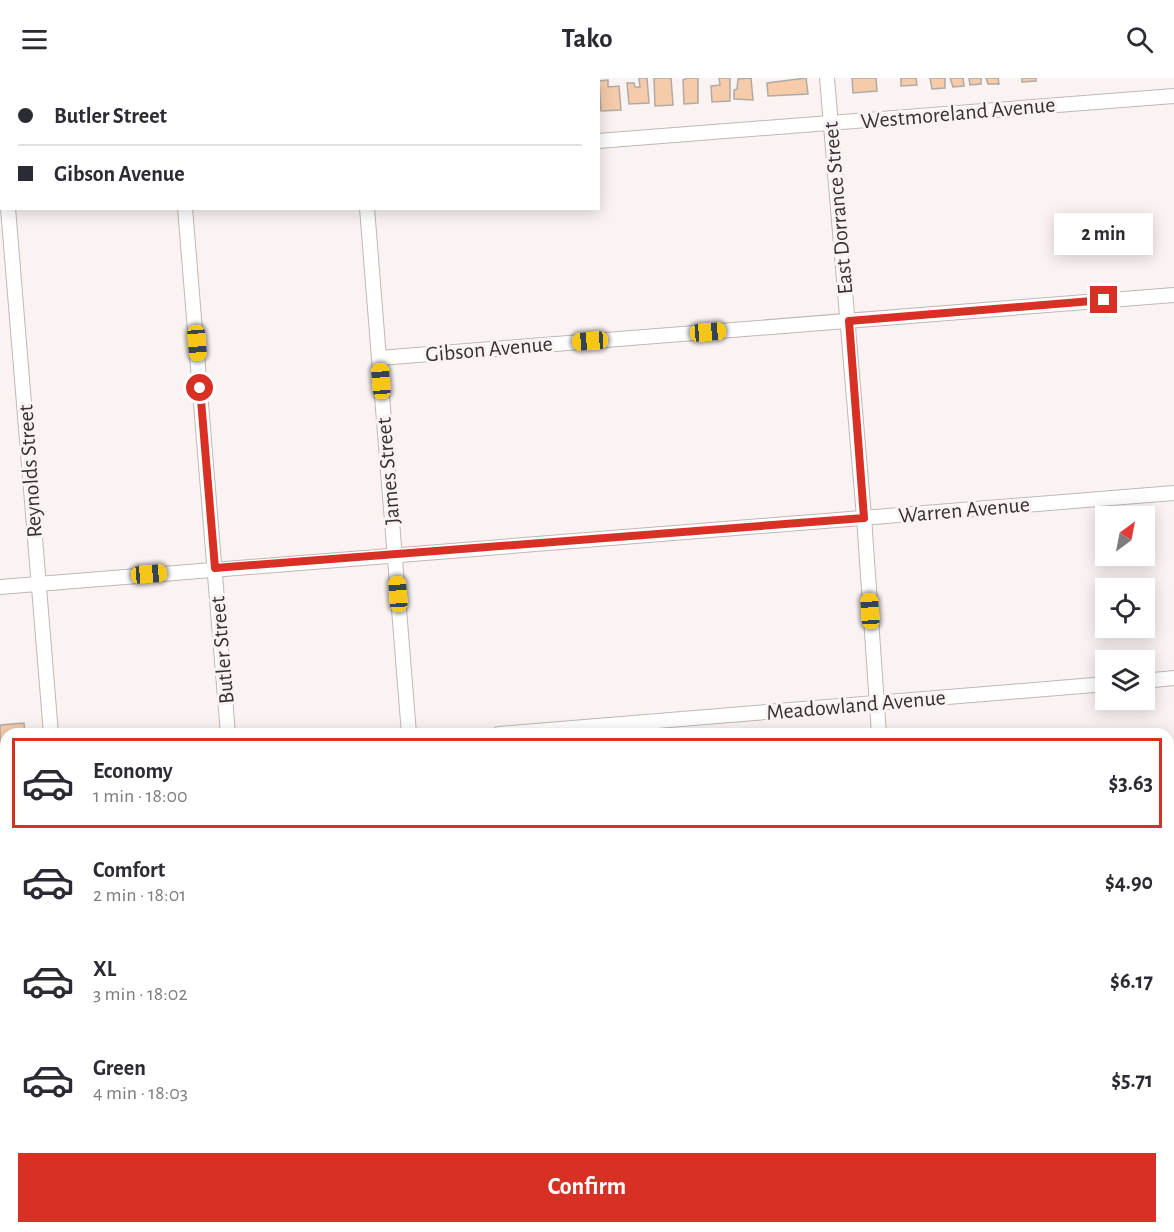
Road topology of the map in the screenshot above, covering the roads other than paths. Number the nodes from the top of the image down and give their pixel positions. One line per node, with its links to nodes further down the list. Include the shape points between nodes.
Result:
1 (827, 78): 3 (street, East Dorrance Street)
2 (1174, 96): 3 (street, Westmoreland Avenue)
3 (830, 123): 4 (street, Westmoreland Avenue); 9 (street, East Dorrance Street)
4 (600, 141)
5 (8, 210): 15 (street, Reynolds Street)
6 (186, 210): 14 (street, Butler Street)
7 (367, 210): 10 (street, James Street)
8 (1174, 295): 9 (street, Gibson Avenue)
9 (849, 321): 10 (street, Gibson Avenue); 12 (street, East Dorrance Street)
10 (379, 358): 13 (street, James Street)
11 (1174, 493): 12 (street, Warren Avenue)
12 (864, 518): 13 (street, Warren Avenue); 20 (street, East Dorrance Street)
13 (396, 555): 14 (street, Warren Avenue); 23 (street, James Street)
14 (215, 568): 15 (street, Warren Avenue); 22 (street, Butler Street)
15 (39, 585): 16 (street, Warren Avenue); 21 (street, Reynolds Street)
16 (0, 587)
17 (1174, 678): 18 (street)
18 (1155, 680)
19 (1095, 685): 20 (street, Meadowland Avenue)
20 (877, 704): 24 (street, Meadowland Avenue); 25 (street, East Dorrance Street)
21 (51, 728)
22 (228, 728)
23 (409, 728)
24 (575, 728)
25 (879, 728)

